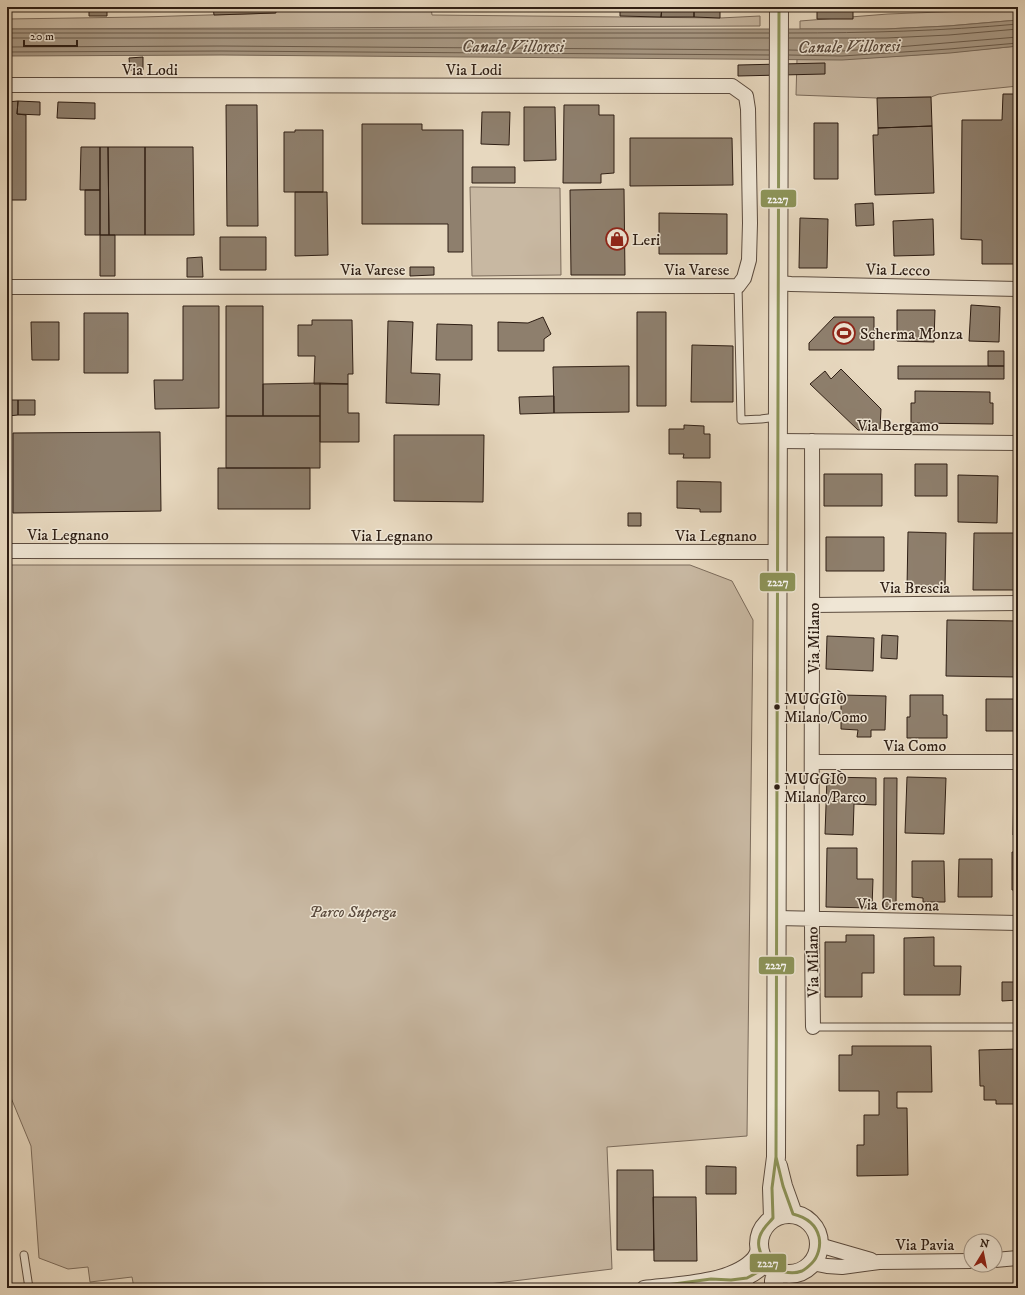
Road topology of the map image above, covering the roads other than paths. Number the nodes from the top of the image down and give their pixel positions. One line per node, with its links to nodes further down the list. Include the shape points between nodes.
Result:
1 (779, 7): 3 (street)
2 (7, 86): 4 (street, Via Lodi, via 732,86 746,96 748,109 749,260 744,278)
3 (778, 283): 6 (street, Via Lecco); 7 (street)
4 (738, 286): 5 (street, Via Varese); 7 (lane, via 741,420)
5 (7, 287)
6 (1018, 289)
7 (778, 417): 8 (street)
8 (778, 441): 9 (street, Via Bergamo); 12 (street)
9 (812, 441): 10 (street, Via Bergamo); 14 (street, Via Milano)
10 (1018, 443)
11 (7, 551): 12 (street, Via Legnano)
12 (778, 552): 17 (street)
13 (1018, 603): 14 (street, Via Brescia)
14 (813, 605): 15 (street, Via Milano)
15 (812, 762): 16 (street, Via Como); 18 (street, Via Milano)
16 (1018, 762)
17 (777, 918): 18 (street, Via Cremona); 22 (street)
18 (811, 919): 19 (street, Via Cremona); 20 (street, Via Milano)
19 (1018, 923)
20 (813, 1026): 21 (lane)
21 (1018, 1027)
22 (776, 1157): 23 (street); 24 (street, via 772,1188)
23 (793, 1214): 24 (street); 25 (street, via 811,1222)
24 (773, 1218): 32 (street, via 760,1234)
25 (819, 1245): 30 (street, Via Pavia); 31 (street)
26 (24, 1255): 38 (lane)
27 (1018, 1258): 28 (street)
28 (1003, 1259)
29 (963, 1261): 30 (street, Via Pavia)
30 (879, 1262): 31 (street, Via Pavia, via 842,1266)
31 (812, 1263): 34 (street)
32 (769, 1268): 33 (street, via 752,1261 739,1270); 34 (street, via 784,1274); 35 (street)
33 (711, 1280): 35 (street); 39 (street)
34 (792, 1281)
35 (739, 1284)
36 (7, 1287): 37 (lane)
37 (13, 1288)
38 (29, 1288)
39 (644, 1288)

